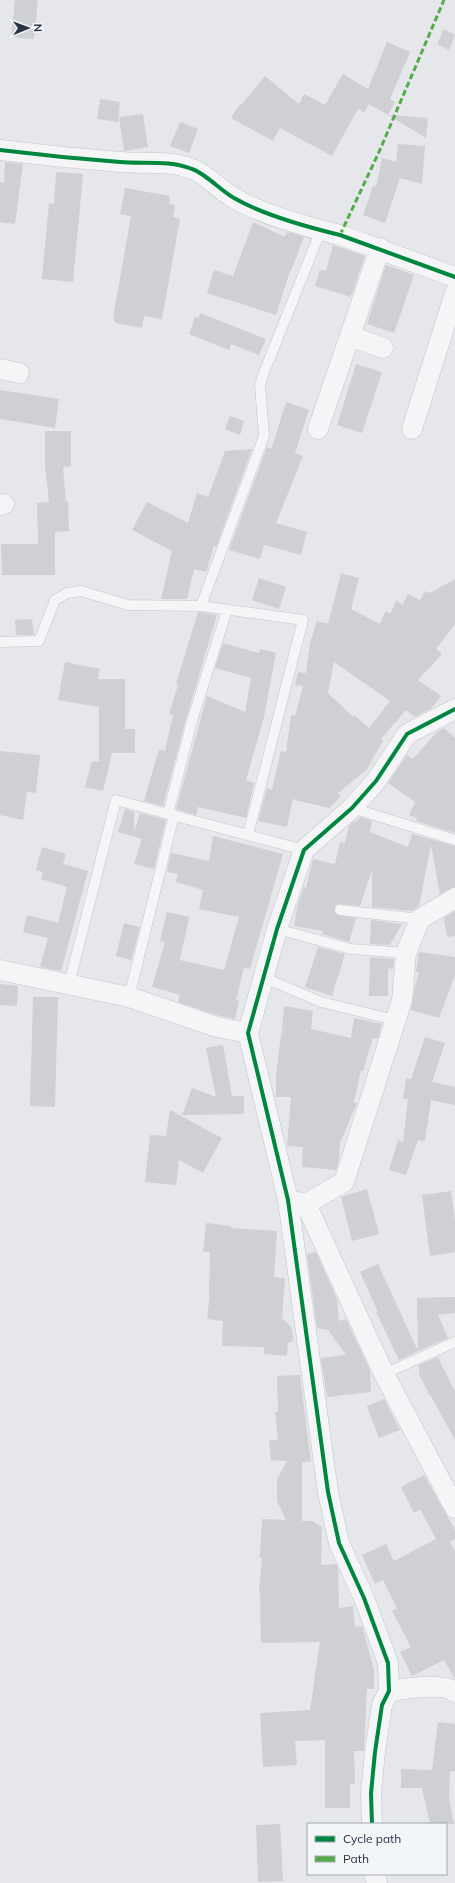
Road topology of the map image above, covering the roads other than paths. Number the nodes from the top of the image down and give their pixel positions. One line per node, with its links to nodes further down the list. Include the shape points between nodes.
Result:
1 (0, 150): 2 (street, via 82,159 169,162 194,169 247,206)
2 (321, 230): 3 (street); 10 (lane, via 263,374 260,385 264,436)
3 (380, 248): 4 (street); 6 (street)
4 (455, 277)
5 (455, 294): 9 (street)
6 (350, 336): 7 (street); 8 (street)
7 (383, 348)
8 (318, 429)
9 (412, 429)
10 (201, 606): 11 (lane); 12 (lane, via 128,605 81,591 67,593 55,600 39,641)
11 (228, 610): 15 (lane, via 192,721); 16 (lane, via 303,620)
12 (0, 642)
13 (455, 709): 14 (street, via 407,734 376,781)
14 (352, 808): 17 (lane); 18 (street)
15 (171, 815): 16 (lane); 26 (lane, via 116,800); 27 (lane)
16 (248, 835): 18 (lane)
17 (455, 840)
18 (304, 850): 22 (street)
19 (455, 898): 21 (street)
20 (340, 910): 21 (lane)
21 (420, 919): 23 (street)
22 (277, 929): 23 (lane, via 351,949); 25 (street)
23 (406, 953): 28 (street, via 402,1000)
24 (0, 970): 26 (street)
25 (264, 978): 28 (lane, via 321,1002); 29 (street)
26 (69, 984): 27 (street)
27 (129, 996): 29 (street, via 217,1027)
28 (395, 1020): 30 (street, via 344,1182)
29 (248, 1033): 30 (street)
30 (297, 1202): 32 (street); 34 (street, via 328,1492 339,1543 364,1598 388,1663)
31 (455, 1342): 32 (lane)
32 (384, 1374): 33 (street)
33 (455, 1508)
34 (389, 1691): 35 (street, via 422,1687 451,1689); 36 (street, via 382,1705 375,1752 371,1792)
35 (455, 1692)
36 (372, 1823)

